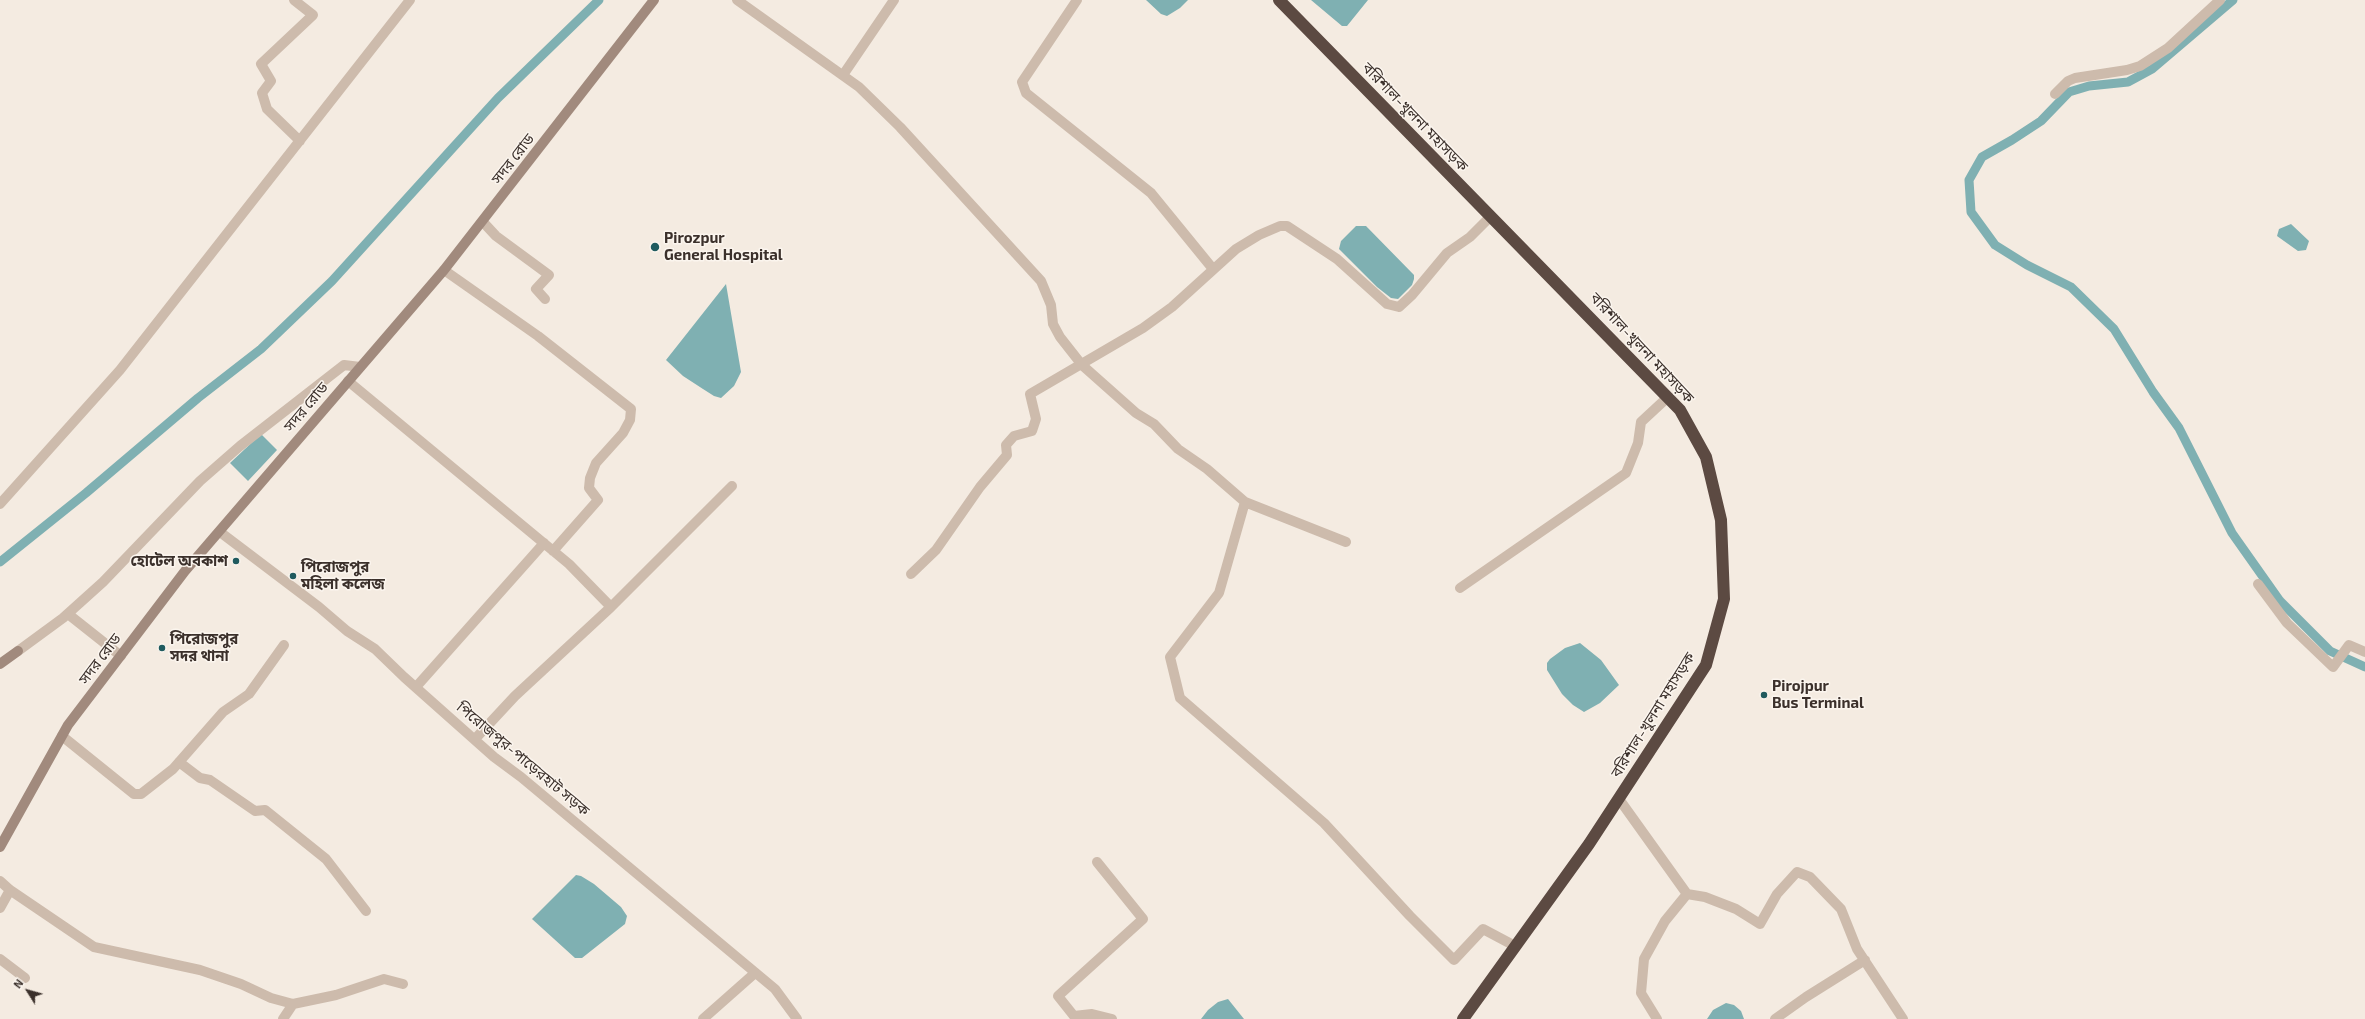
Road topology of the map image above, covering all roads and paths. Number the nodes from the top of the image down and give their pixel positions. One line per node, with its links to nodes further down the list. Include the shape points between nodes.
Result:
1 (294, 0): 11 (street, via 313,15 261,64 271,81 262,93 266,109)
2 (410, 0): 11 (street)
3 (654, 0): 13 (street, সদর রোড)
4 (737, 0): 9 (street)
5 (894, 0): 9 (street)
6 (1077, 0): 14 (street, via 1022,82 1026,93 1151,193)
7 (1279, 0): 12 (highway, বরিশাল-খুলনা মহাসড়ক)
8 (2220, 0): 10 (street, via 2168,48 2140,66 2075,78 2068,81)
9 (843, 75): 17 (street, via 895,122 1041,281 1052,305 1053,324)
10 (2055, 94)
11 (300, 141): 23 (street, via 120,370)
12 (1491, 216): 14 (street, via 1470,237 1447,253 1412,296 1399,307 1387,304 1337,259 1287,226 1280,226 1259,235 1236,249); 20 (highway, বরিশাল-খুলনা মহাসড়ক)
13 (483, 222): 15 (street, সদর রোড); 16 (street, via 496,236 549,275 536,289)
14 (1213, 269): 17 (street, via 1172,307 1144,328 1109,346)
15 (444, 270): 18 (street, সদর রোড); 27 (street, via 538,336 631,409 630,420 623,433 596,463 590,478 589,488 598,500)
16 (545, 299)
17 (1082, 365): 22 (street, via 1136,412 1154,424 1178,449 1207,469); 28 (street, via 1030,394 1036,419 1032,430 1014,436 1006,445 1007,455 980,487 936,550)
18 (360, 367): 19 (street, সদর রোড); 32 (street, via 344,366 240,446 200,481 128,558)
19 (348, 381): 24 (street, সদর রোড); 26 (street)
20 (1668, 396): 30 (street, via 1641,422 1638,443 1626,473); 41 (highway, বরিশাল-খুলনা মহাসড়ক, via 1680,410 1706,457 1721,520 1724,599 1706,665)
21 (732, 486): 31 (street)
22 (1245, 502): 25 (street); 49 (street, via 1219,594 1170,657 1180,698 1324,823 1454,960 1483,928)
23 (0, 504)
24 (220, 532): 35 (street, সদর রোড, via 185,571); 37 (street, পিরোজপুর-পাড়েরহাট সড়ক, via 347,631 375,649)
25 (1346, 542)
26 (544, 543): 27 (street); 37 (street)
27 (553, 551): 31 (street)
28 (911, 574)
29 (2258, 584): 34 (street, via 2287,623 2332,667 2349,645)
30 (1460, 588)
31 (611, 607): 39 (street, via 515,696)
32 (68, 614): 35 (street); 36 (street)
33 (284, 645): 40 (street, via 249,694 223,712)
34 (2365, 652)
35 (121, 656): 38 (street, সদর রোড)
36 (0, 664)
37 (416, 687): 39 (street, পিরোজপুর-পাড়েরহাট সড়ক)
38 (62, 736): 40 (street, via 134,794 141,794 162,779); 42 (street, সদর রোড)
39 (475, 739): 52 (street, পিরোজপুর-পাড়েরহাট সড়ক, via 494,758 521,777)
40 (179, 762): 48 (street, via 200,778 210,780 255,811 265,810 326,859)
41 (1619, 799): 46 (street); 49 (highway, বরিশাল-খুলনা মহাসড়ক)
42 (0, 847)
43 (1096, 862): 59 (street, via 1143,920 1058,996 1074,1016 1092,1014)
44 (0, 881): 45 (street)
45 (10, 890): 47 (street); 55 (street, via 94,947 200,970 241,984 270,998)
46 (1687, 894): 51 (street, via 1705,897 1736,909 1760,924 1777,894 1797,872 1810,877 1841,909 1857,950); 61 (street, via 1665,921 1644,959 1641,993)
47 (0, 908)
48 (366, 911)
49 (1515, 946): 60 (highway, বরিশাল-খুলনা মহাসড়ক)
50 (0, 959): 53 (street)
51 (1865, 960): 62 (street); 63 (street)
52 (755, 973): 57 (street); 58 (street, পিরোজপুর-পাড়েরহাট সড়ক, via 775,989)
53 (25, 978)
54 (403, 984): 55 (street, via 384,979 336,995)
55 (293, 1004): 56 (street)
56 (283, 1019)
57 (703, 1019)
58 (797, 1019)
59 (1112, 1019)
60 (1463, 1019)
61 (1657, 1019)
62 (1775, 1019)
63 (1903, 1019)

